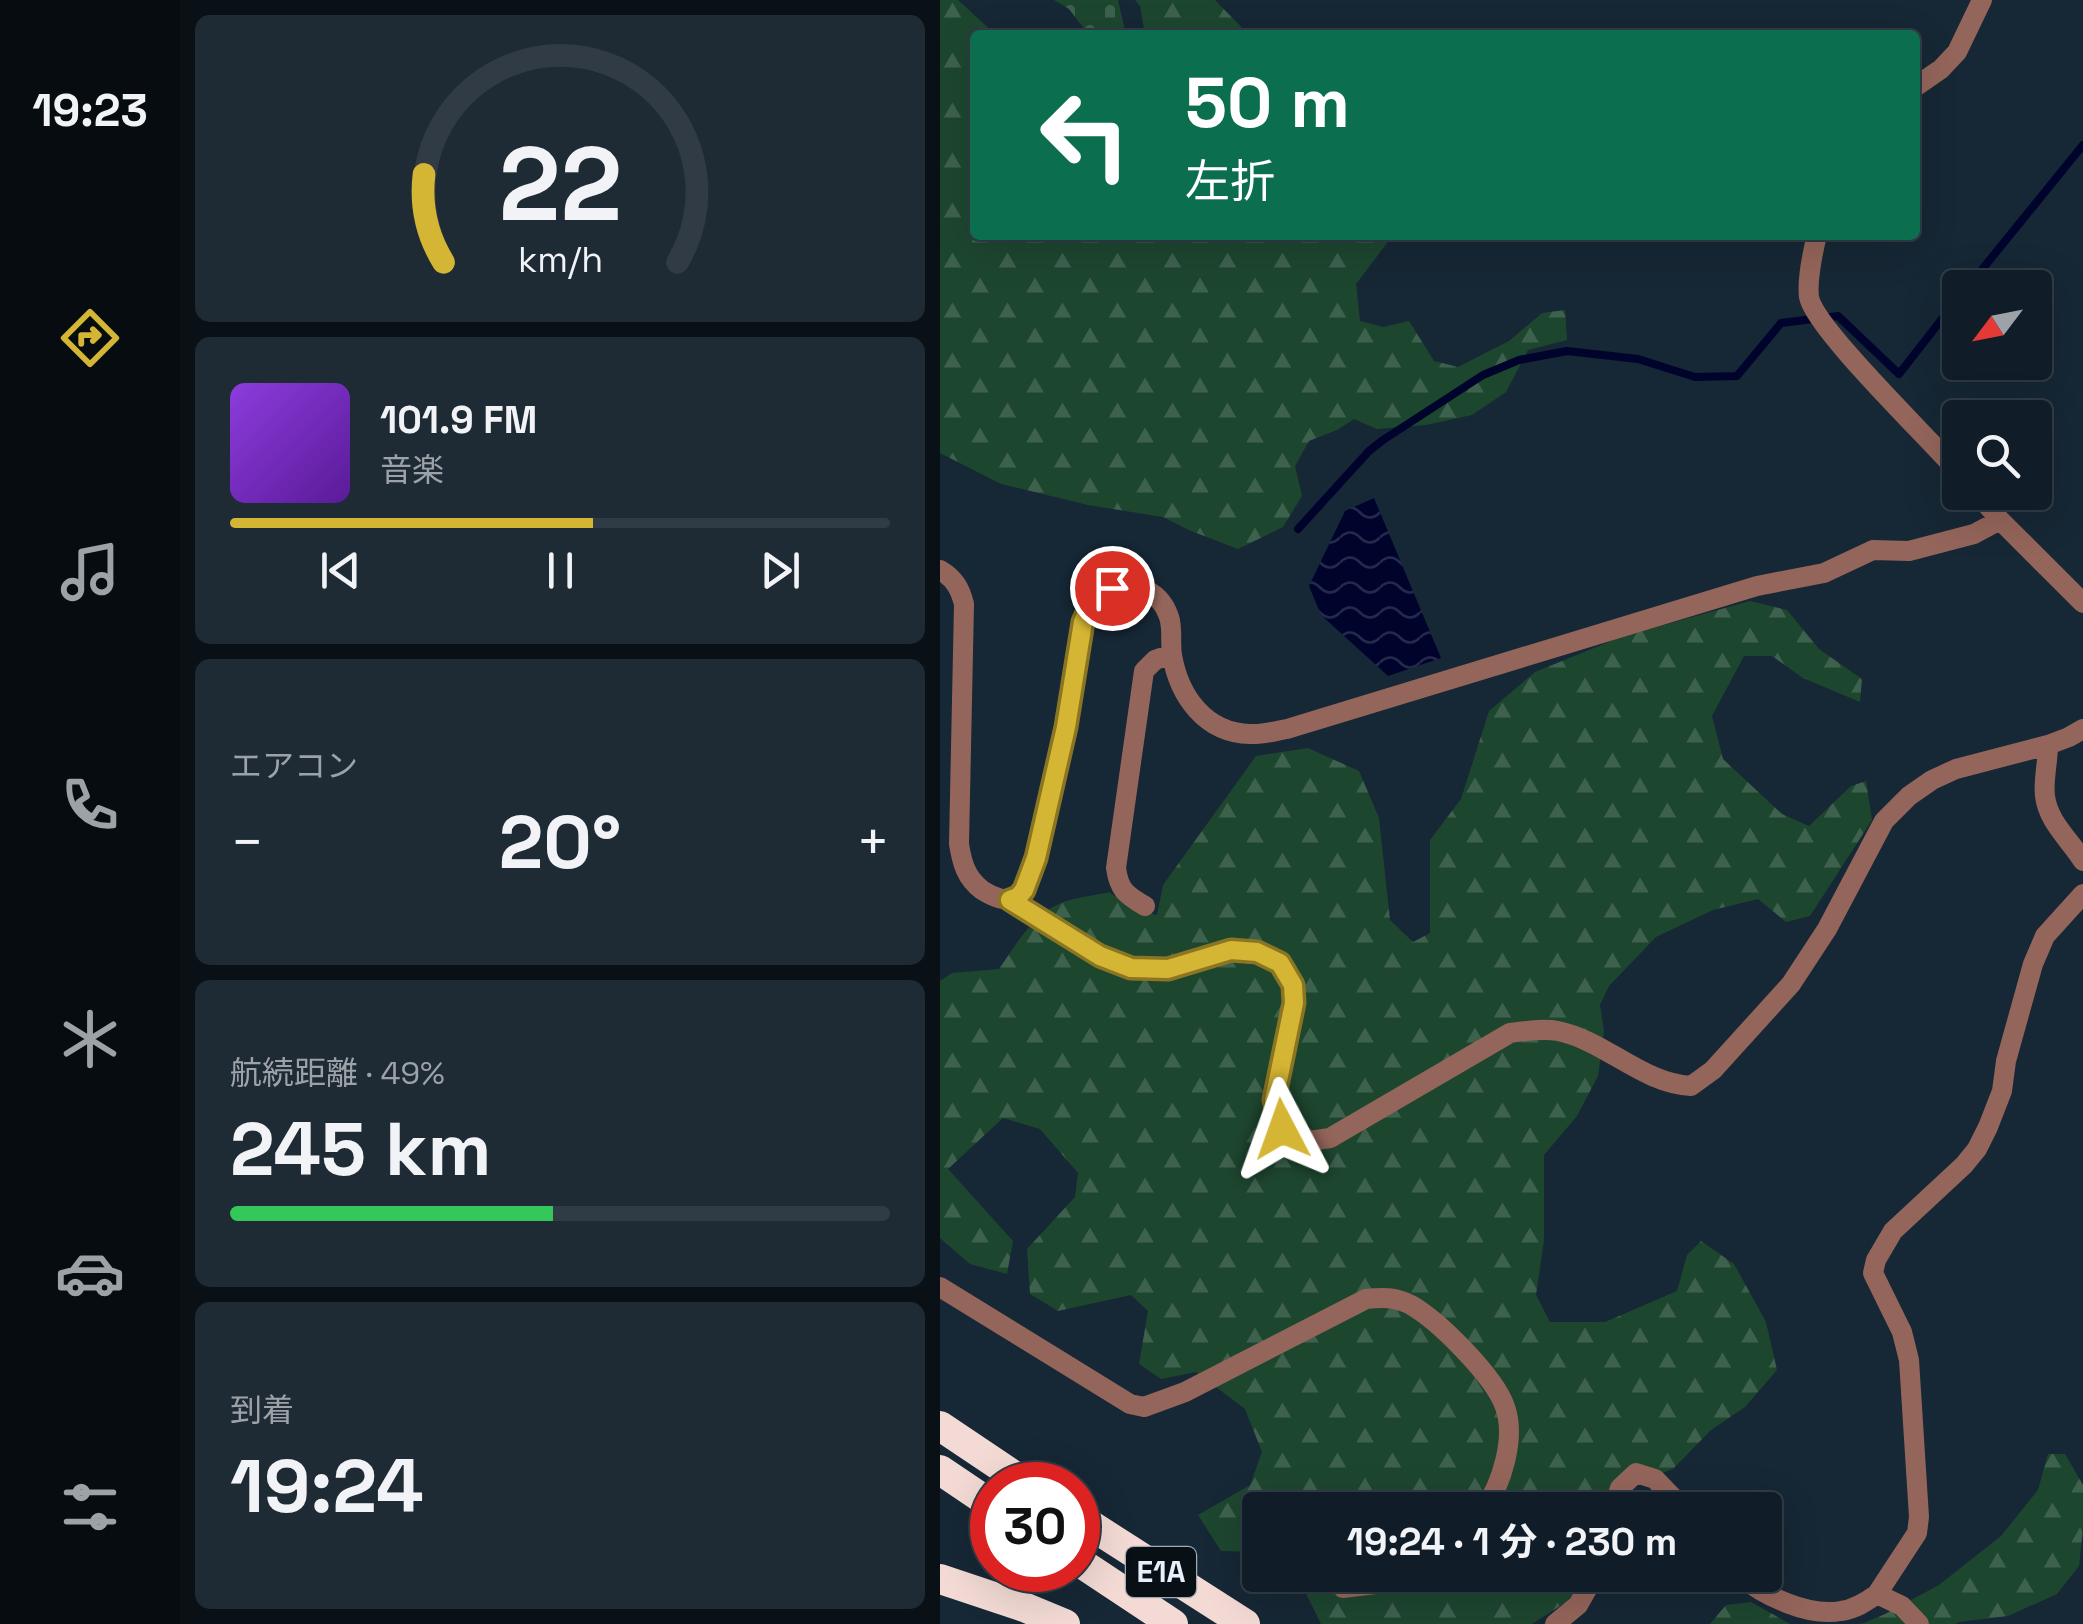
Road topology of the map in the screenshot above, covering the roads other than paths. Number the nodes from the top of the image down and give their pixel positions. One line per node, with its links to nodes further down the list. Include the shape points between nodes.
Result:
1 (1982, 0): 2 (street, via 1957,52)
2 (1920, 83)
3 (1816, 240): 4 (street, via 1812,307)
4 (1942, 454)
5 (1991, 510): 6 (street)
6 (2000, 520): 8 (street); 9 (street, via 1909,551 1873,550 1824,573 1758,586 1255,735 1228,731 1201,715 1186,698)
7 (940, 570): 14 (street, via 952,578 964,604 961,858 984,892)
8 (2083, 602)
9 (1172, 654): 14 (street, via 1170,619 1153,593 1128,585 1094,597 1083,622 1036,858 1024,890); 15 (street, via 1144,671 1116,868 1119,885)
10 (2083, 729): 11 (street)
11 (2048, 746): 12 (street, via 2048,810); 14 (street, via 1956,769 1909,796 1884,821 1790,984 1691,1086 1642,1072 1558,1031 1510,1033 1330,1138 1302,1142 1282,1129 1274,1100 1294,1003 1293,985 1280,963 1231,950 1168,969 1131,968)
12 (2083, 861)
13 (2083, 894): 29 (street, via 2046,936 2033,964 1988,1128 1964,1165 1893,1231 1876,1260 1873,1273 1908,1360 1919,1517 1916,1533)
14 (1010, 900)
15 (1145, 906)
16 (940, 1286): 21 (street, via 1130,1404 1144,1406 1366,1299 1387,1297 1412,1306 1458,1343 1507,1410 1508,1454)
17 (940, 1426): 18 (highway)
18 (994, 1462)
19 (940, 1470): 20 (highway)
20 (970, 1490)
21 (1495, 1492)
22 (1619, 1492): 23 (street, via 1636,1473)
23 (1668, 1492)
24 (1100, 1531): 32 (highway, E1A)
25 (1100, 1576): 31 (highway, E1A)
26 (940, 1579): 30 (highway)
27 (1585, 1592): 33 (street)
28 (1761, 1592): 29 (street, via 1798,1608 1838,1612)
29 (1877, 1594): 34 (street)
30 (1065, 1624)
31 (1173, 1624)
32 (1245, 1624)
33 (1555, 1624)
34 (1919, 1624)

